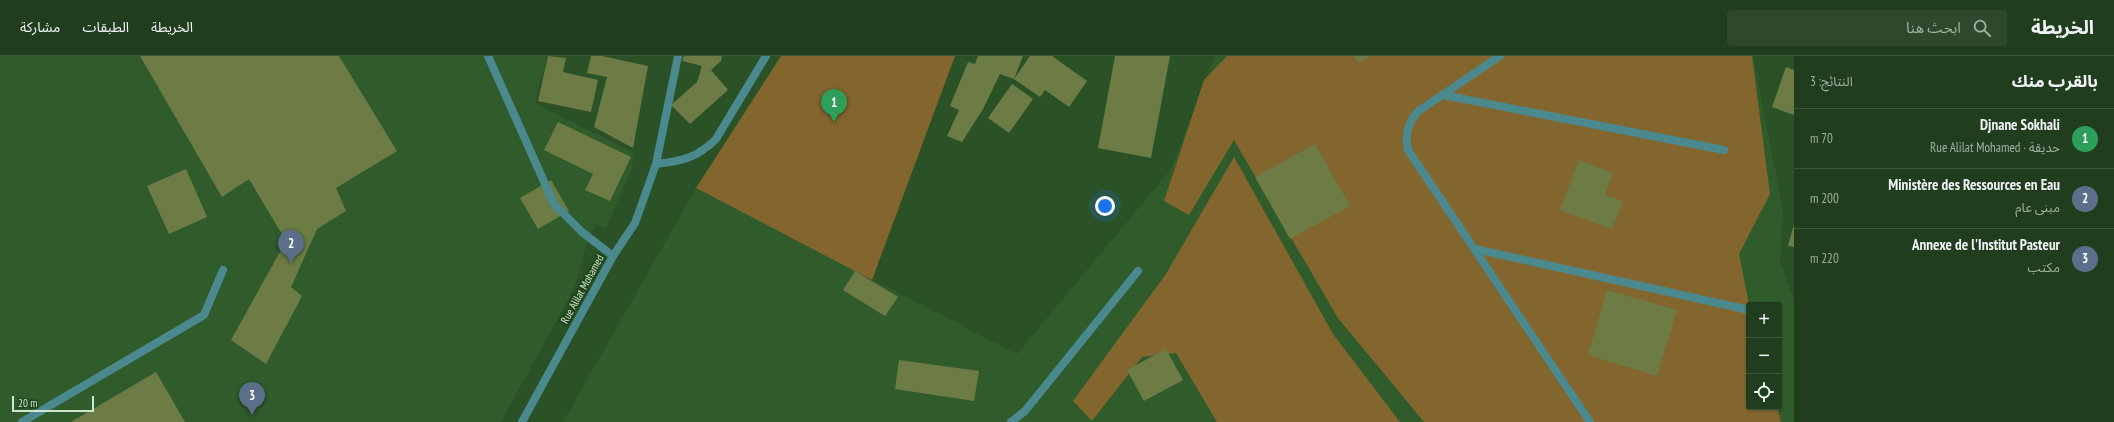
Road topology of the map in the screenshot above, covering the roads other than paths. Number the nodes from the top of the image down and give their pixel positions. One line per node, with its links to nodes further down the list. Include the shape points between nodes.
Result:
1 (488, 56): 9 (street, via 554,204 582,232)
2 (678, 56): 7 (street, Rue Alilat Mohamed)
3 (766, 56): 7 (street, via 716,139 697,154 682,161)
4 (1500, 56): 5 (street)
5 (1442, 95): 6 (street); 8 (street, via 1417,112 1408,124 1408,150)
6 (1724, 150)
7 (656, 164): 9 (street, Rue Alilat Mohamed, via 635,223)
8 (1475, 249): 12 (street); 16 (street)
9 (613, 256): 14 (street, Rue Alilat Mohamed)
10 (223, 270): 13 (street, via 204,315)
11 (1138, 271): 15 (street, via 1025,411)
12 (1746, 309)
13 (22, 422)
14 (522, 422)
15 (1011, 422)
16 (1590, 422)

